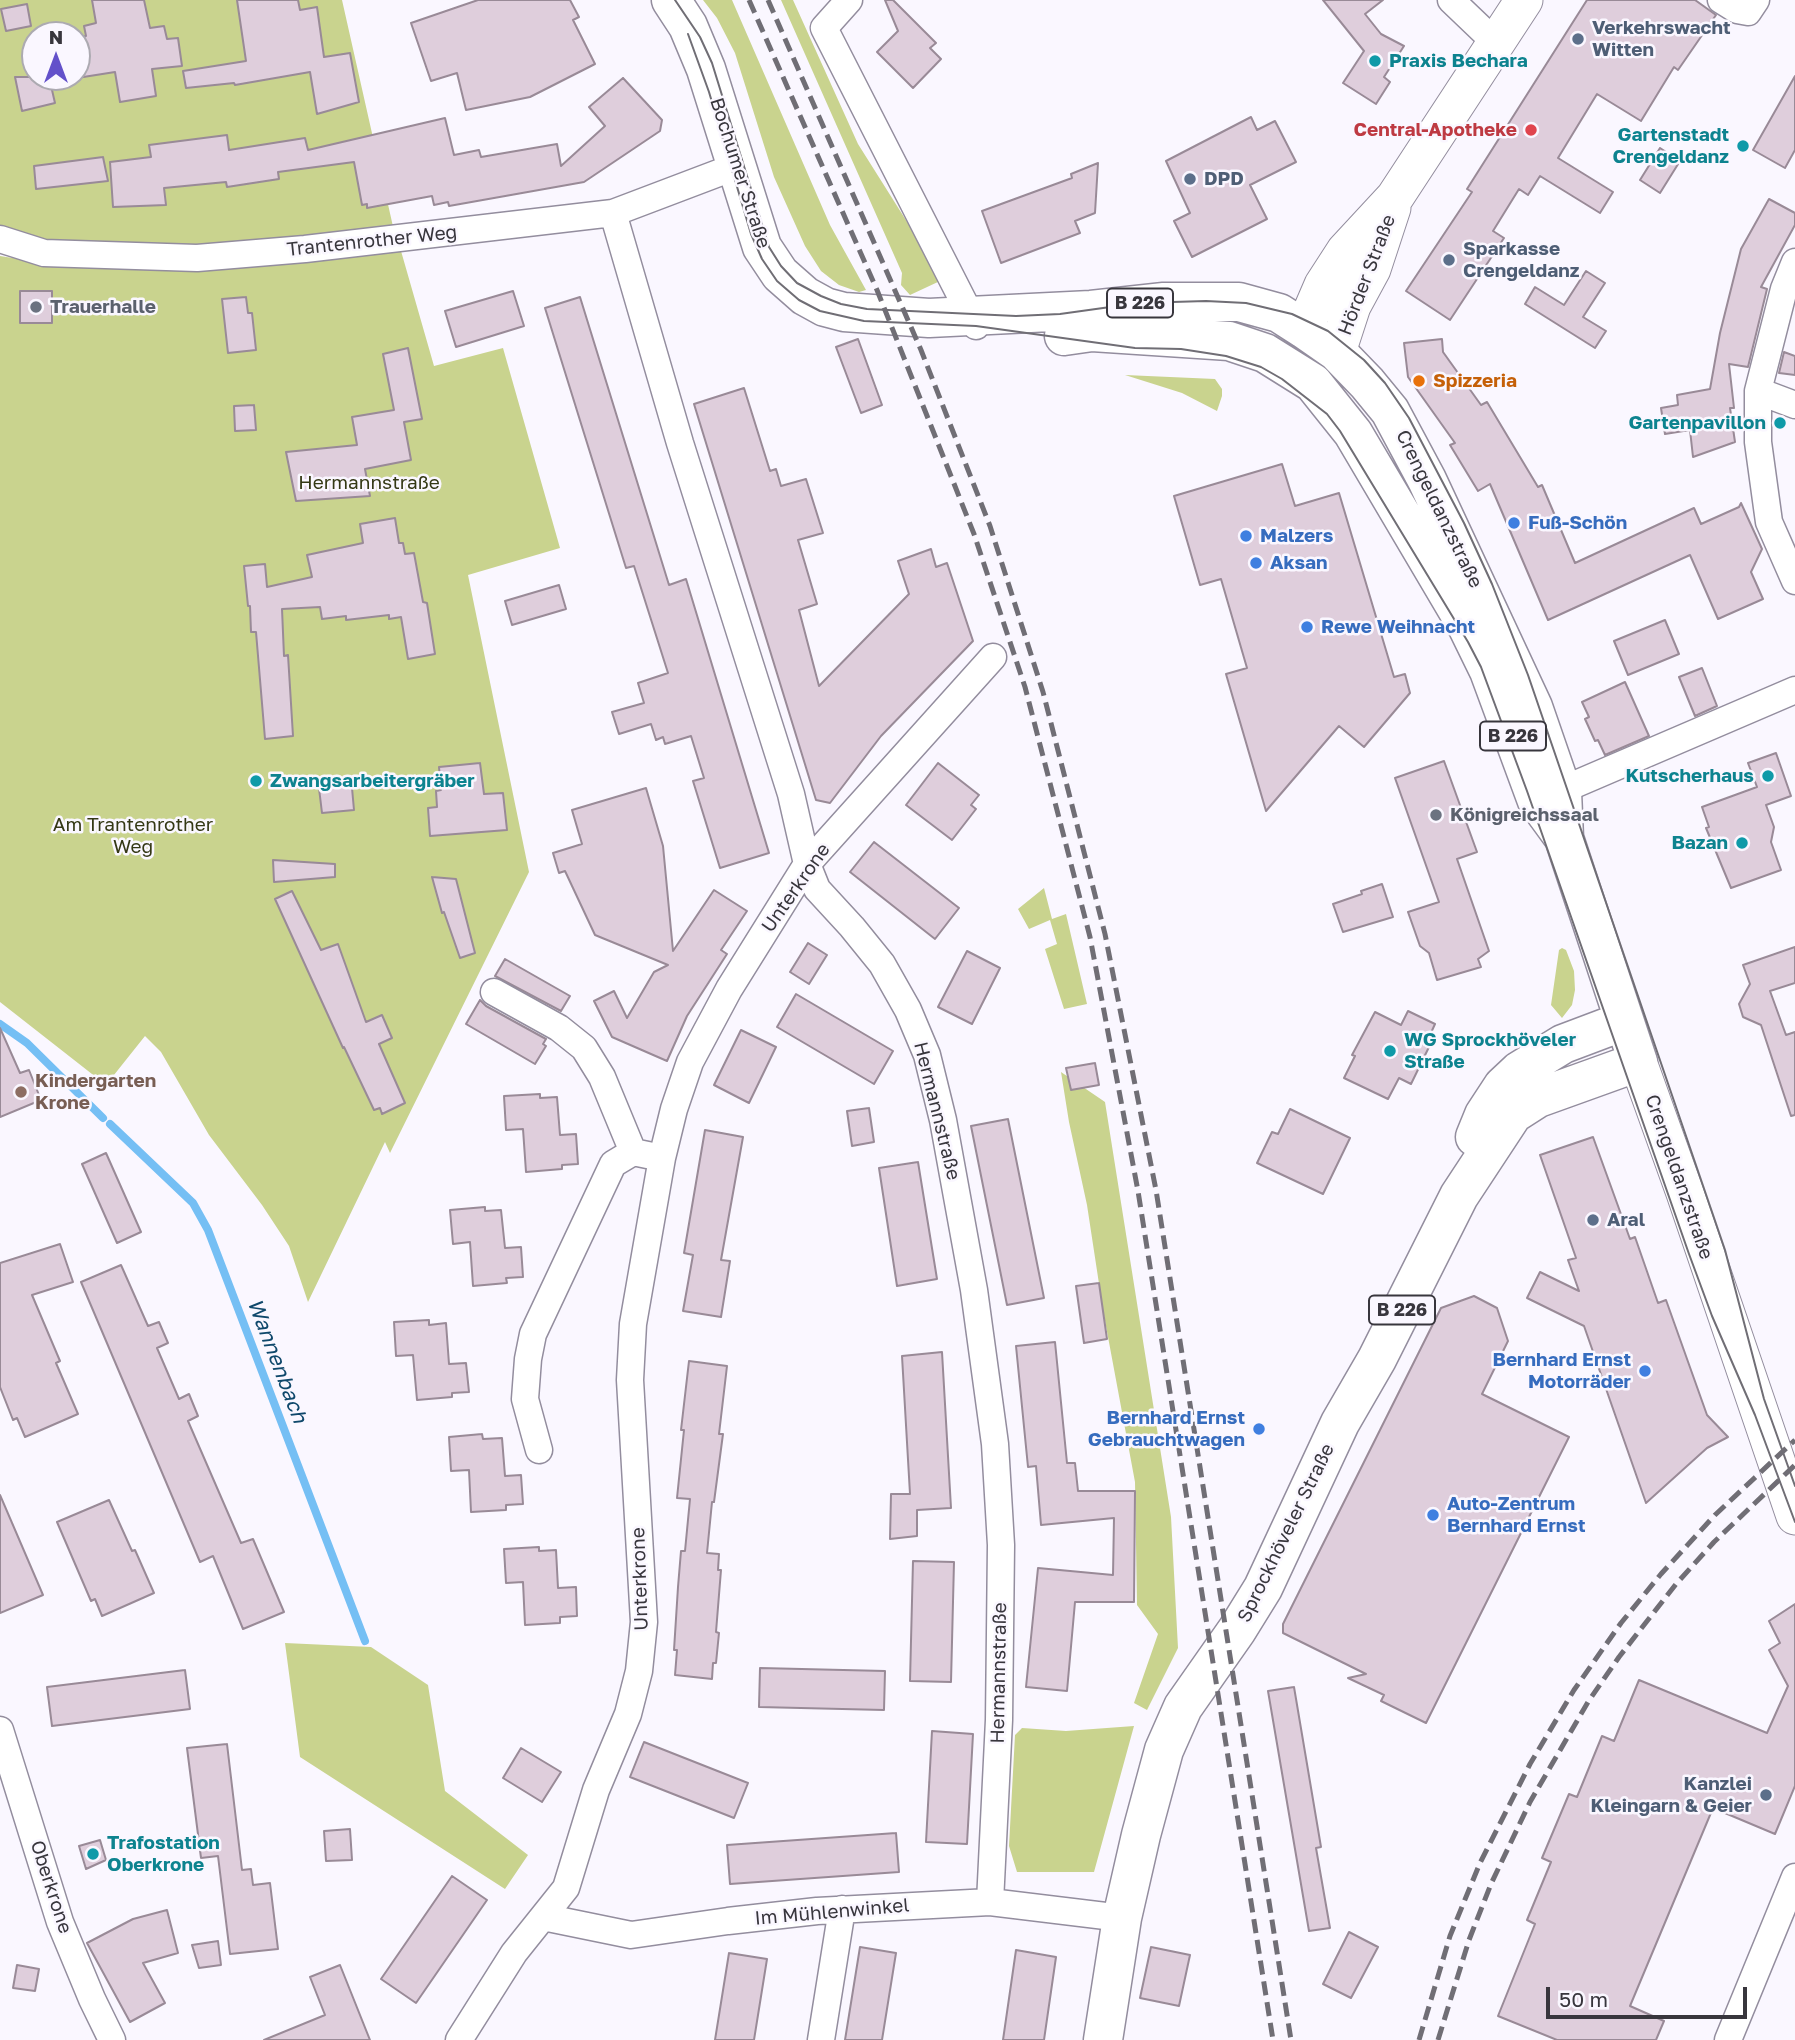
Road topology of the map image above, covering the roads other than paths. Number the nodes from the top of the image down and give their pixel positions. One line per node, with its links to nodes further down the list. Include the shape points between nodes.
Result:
1 (671, 0): 8 (main road, Bochumer Straße / B 226, via 698,48)
2 (849, 0): 13 (street, via 824,28)
3 (1451, 0): 7 (street)
4 (1524, 0): 7 (main road, Hörder Straße)
5 (1721, 0): 6 (street, via 1748,12)
6 (1756, 0)
7 (1497, 44): 9 (main road, Hörder Straße)
8 (737, 166): 10 (street, Trantenrother Weg); 13 (main road, Bochumer Straße / B 226, via 762,247 795,290 844,312 929,318 949,324)
9 (1395, 197): 14 (main road, Hörder Straße, via 1345,251 1323,285); 15 (main road, Hörder Straße, via 1372,269 1352,306)
10 (613, 213): 11 (street, Trantenrother Weg, via 197,258 44,253); 23 (street, Hermannstraße, via 791,794)
11 (0, 239)
12 (1795, 262): 17 (street)
13 (973, 320): 14 (main road, Bochumer Straße / B 226, via 1223,301 1279,313); 16 (main road, Bochumer Straße / B 226, via 1063,336 1092,332 1207,338 1247,346)
14 (1304, 329): 15 (main road, Crengeldanzstraße / B 226); 16 (main road)
15 (1337, 352): 16 (main road); 22 (main road, Crengeldanzstraße / B 226, via 1390,411 1427,480 1533,707)
16 (1299, 374): 22 (main road, Crengeldanzstraße / B 226, via 1353,433 1467,626)
17 (1758, 391): 18 (street); 19 (street, via 1758,442 1769,522)
18 (1795, 405)
19 (1795, 581)
20 (993, 657): 23 (street, Unterkrone)
21 (1795, 690): 22 (street)
22 (1549, 796): 25 (main road, Crengeldanzstraße / B 226)
23 (807, 864): 28 (street, Unterkrone, via 729,989 690,1062); 35 (street, Hermannstraße, via 817,889 882,964 927,1055 974,1290 995,1444 1002,1545 1000,1709)
24 (494, 992): 27 (street, via 559,1028 584,1048 602,1076)
25 (1625, 1021): 26 (main road, Crengeldanzstraße / B 226); 29 (main road, Sprockhöveler Straße, via 1563,1044 1503,1086 1471,1146)
26 (1638, 1062): 29 (main road, Sprockhöveler Straße / B 226, via 1538,1098 1514,1114); 31 (main road, Crengeldanzstraße)
27 (634, 1152): 28 (street); 30 (street, via 613,1164 533,1334 525,1399)
28 (662, 1158): 37 (street, Unterkrone, via 632,1335 630,1380 644,1622 639,1671 566,1888)
29 (1459, 1196): 38 (main road, Sprockhöveler Straße / B 226, via 1340,1423 1263,1588 1183,1707 1164,1750)
30 (539, 1450)
31 (1795, 1516)
32 (0, 1730): 33 (street, Oberkrone)
33 (5, 1764): 39 (street, Oberkrone, via 60,1922)
34 (1795, 1877): 43 (street)
35 (990, 1902): 36 (street, Im Mühlenwinkel); 38 (street, Im Mühlenwinkel)
36 (842, 1909): 37 (street, Im Mühlenwinkel, via 631,1935); 41 (street)
37 (544, 1917): 40 (street, Unterkrone)
38 (1122, 1917): 42 (main road, Sprockhöveler Straße / B 226)
39 (112, 2040)
40 (458, 2040)
41 (821, 2040)
42 (1103, 2040)
43 (1728, 2040)

